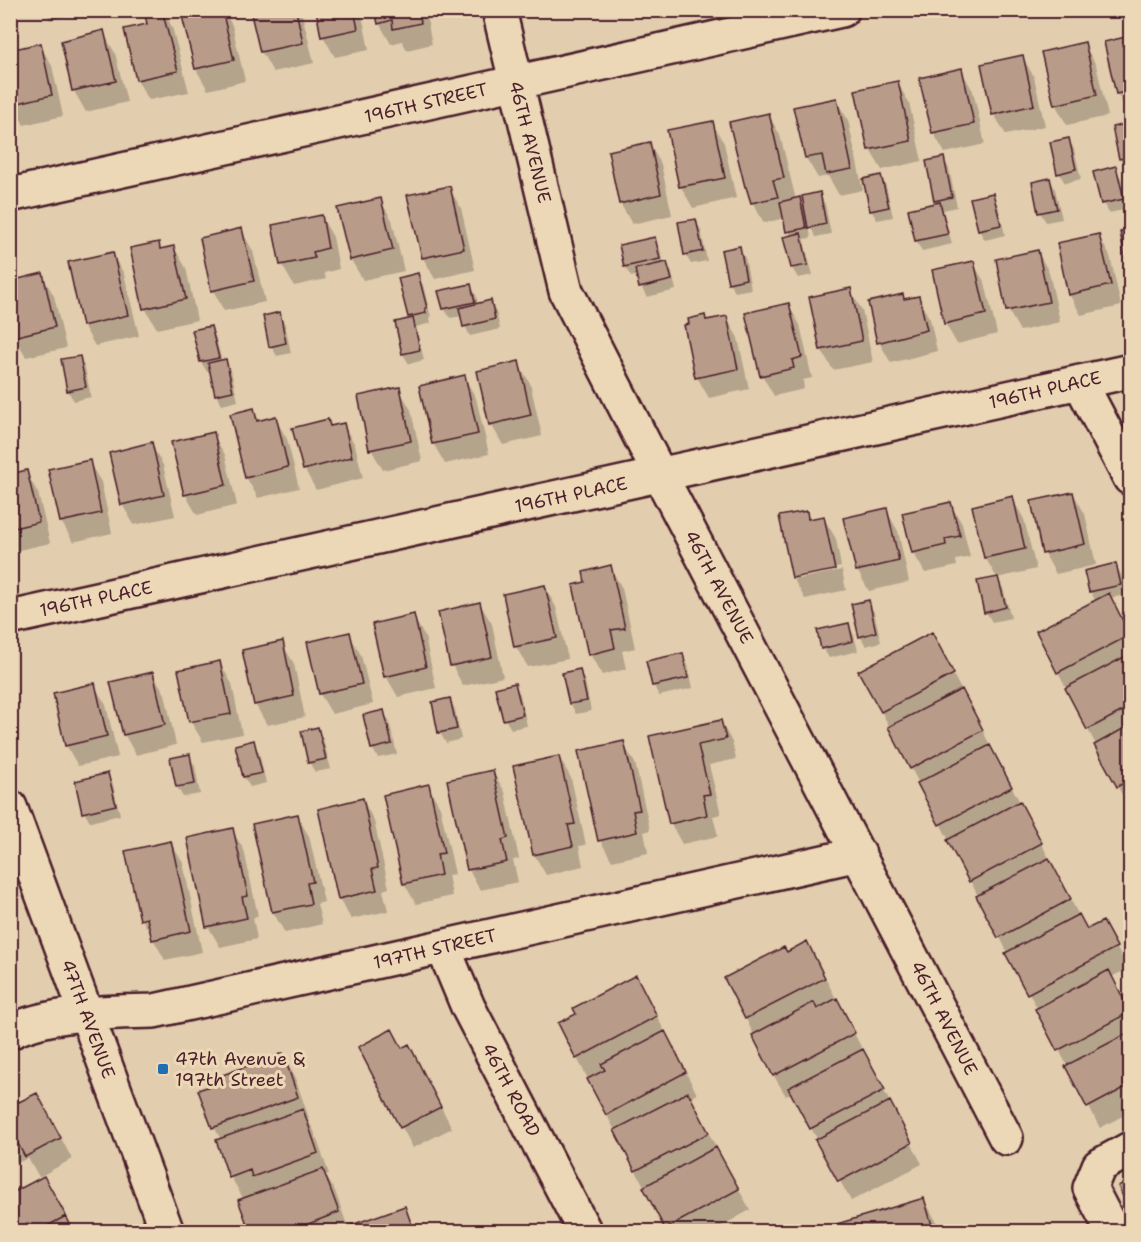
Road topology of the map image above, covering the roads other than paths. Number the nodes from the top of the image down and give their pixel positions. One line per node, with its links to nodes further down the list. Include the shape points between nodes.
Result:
1 (499, 10): 3 (street, 46TH AVENUE)
2 (842, 10): 3 (street, 196TH STREET)
3 (515, 83): 4 (street, 196TH STREET); 7 (street, 46TH AVENUE, via 566,291)
4 (10, 195)
5 (1131, 371): 6 (street, 196TH PLACE)
6 (1080, 382): 7 (street, 196TH PLACE); 8 (street)
7 (660, 475): 9 (street, 196TH PLACE); 11 (street, 46TH AVENUE)
8 (1131, 478)
9 (10, 618)
10 (10, 807): 13 (street, 47TH AVENUE)
11 (859, 854): 12 (street, 197TH STREET); 15 (street, 46TH AVENUE)
12 (443, 947): 13 (street, 197TH STREET, via 154,1011); 18 (street, 46TH ROAD, via 468,1006)
13 (86, 1013): 14 (street, 197TH STREET); 17 (street, 47TH AVENUE)
14 (10, 1032)
15 (1006, 1138)
16 (1131, 1149): 19 (street, via 1099,1166 1090,1188)
17 (167, 1232)
18 (585, 1232)
19 (1113, 1232)

